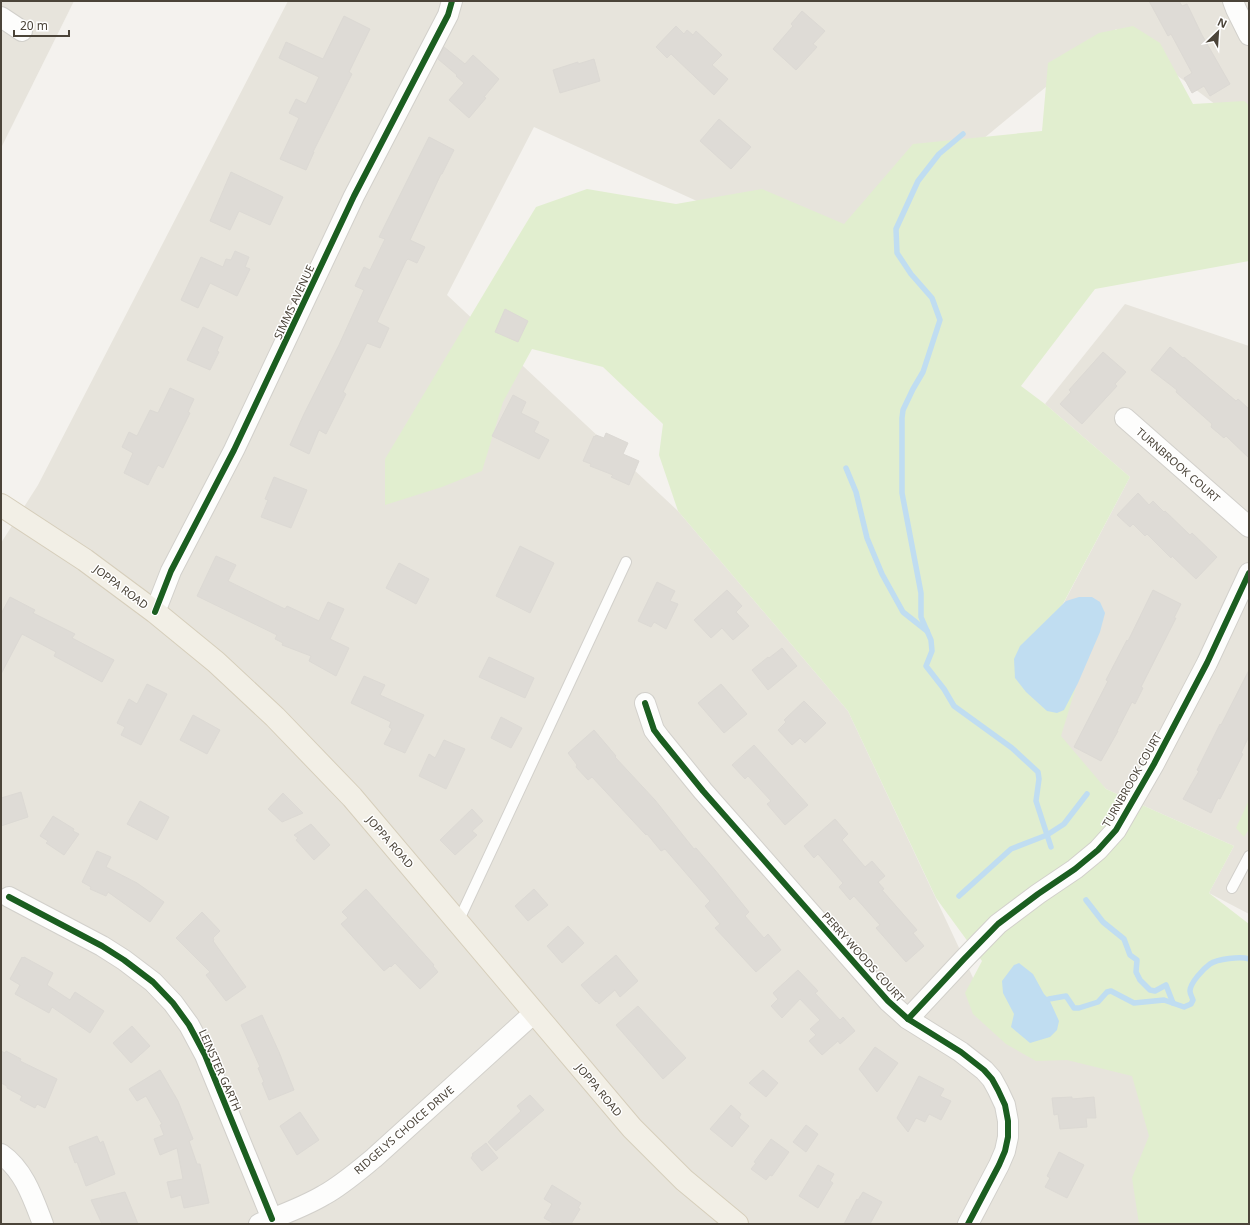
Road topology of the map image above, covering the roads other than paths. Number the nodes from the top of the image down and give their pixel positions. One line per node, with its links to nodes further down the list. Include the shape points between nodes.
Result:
1 (452, 1): 11 (street, SIMMS AVENUE, via 448,14 354,196 234,450 171,571)
2 (1233, 1): 5 (street)
3 (1, 18): 4 (street)
4 (22, 30)
5 (1249, 35)
6 (1125, 418): 8 (street, TURNBROOK COURT)
7 (1, 505): 11 (main road, JOPPA ROAD, via 85,560)
8 (1249, 527)
9 (626, 562): 16 (lane)
10 (1249, 573): 18 (street, TURNBROOK COURT, via 1207,662 1116,830 1098,850 1075,869 998,924)
11 (155, 612): 16 (main road, JOPPA ROAD, via 216,662 303,744)
12 (645, 703): 18 (street, PERRY WOODS COURT, via 654,730 699,786 861,972)
13 (1249, 856): 14 (lane)
14 (1232, 888)
15 (9, 897): 20 (street, LEINSTER GARTH, via 124,960 153,982 173,1003 189,1025 205,1055)
16 (458, 922): 17 (main road, JOPPA ROAD)
17 (534, 1013): 20 (street, RIDGELYS CHOICE DRIVE, via 348,1180 325,1195); 22 (main road, JOPPA ROAD, via 651,1148 684,1180)
18 (908, 1019): 23 (street, PERRY WOODS COURT, via 961,1052 984,1070 992,1079 1005,1105 1008,1137 1005,1151)
19 (1, 1154): 21 (street, via 10,1160 30,1191)
20 (268, 1222)
21 (43, 1224)
22 (738, 1224)
23 (968, 1224)

